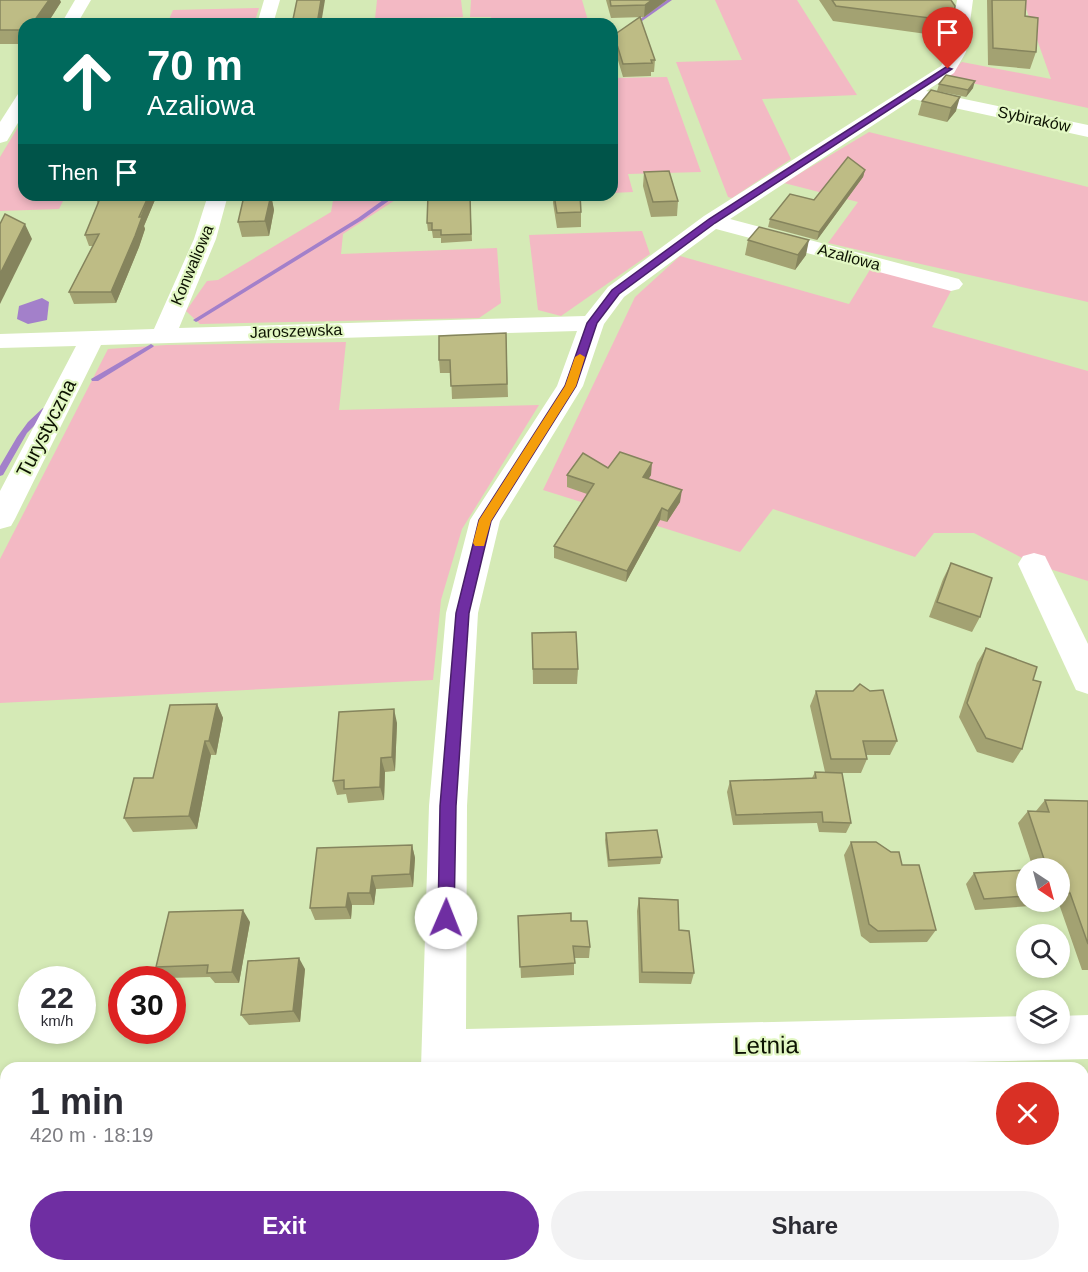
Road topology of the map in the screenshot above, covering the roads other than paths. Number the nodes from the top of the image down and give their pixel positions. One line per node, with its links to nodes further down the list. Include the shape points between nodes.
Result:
1 (83, 0): 4 (street)
2 (272, 0): 5 (street)
3 (965, 0): 6 (street, via 957,52 948,69)
4 (72, 18)
5 (268, 18)
6 (909, 93): 8 (street, Sybiraków); 11 (street)
7 (18, 108): 9 (street)
8 (1088, 131)
9 (0, 137)
10 (216, 201): 14 (street, Konwaliowa, via 205,239)
11 (712, 221): 12 (street, Azaliowa); 13 (street, via 615,292)
12 (951, 284)
13 (592, 323): 14 (street, Jaroszewska); 21 (street, via 570,386 485,520 462,613 448,806)
14 (164, 334): 15 (street, Jaroszewska)
15 (93, 337): 16 (street, Jaroszewska); 17 (street, Turystyczna)
16 (0, 341)
17 (0, 519)
18 (1035, 564): 19 (street)
19 (1088, 680)
20 (1088, 1037): 21 (street, Letnia)
21 (443, 1060)

